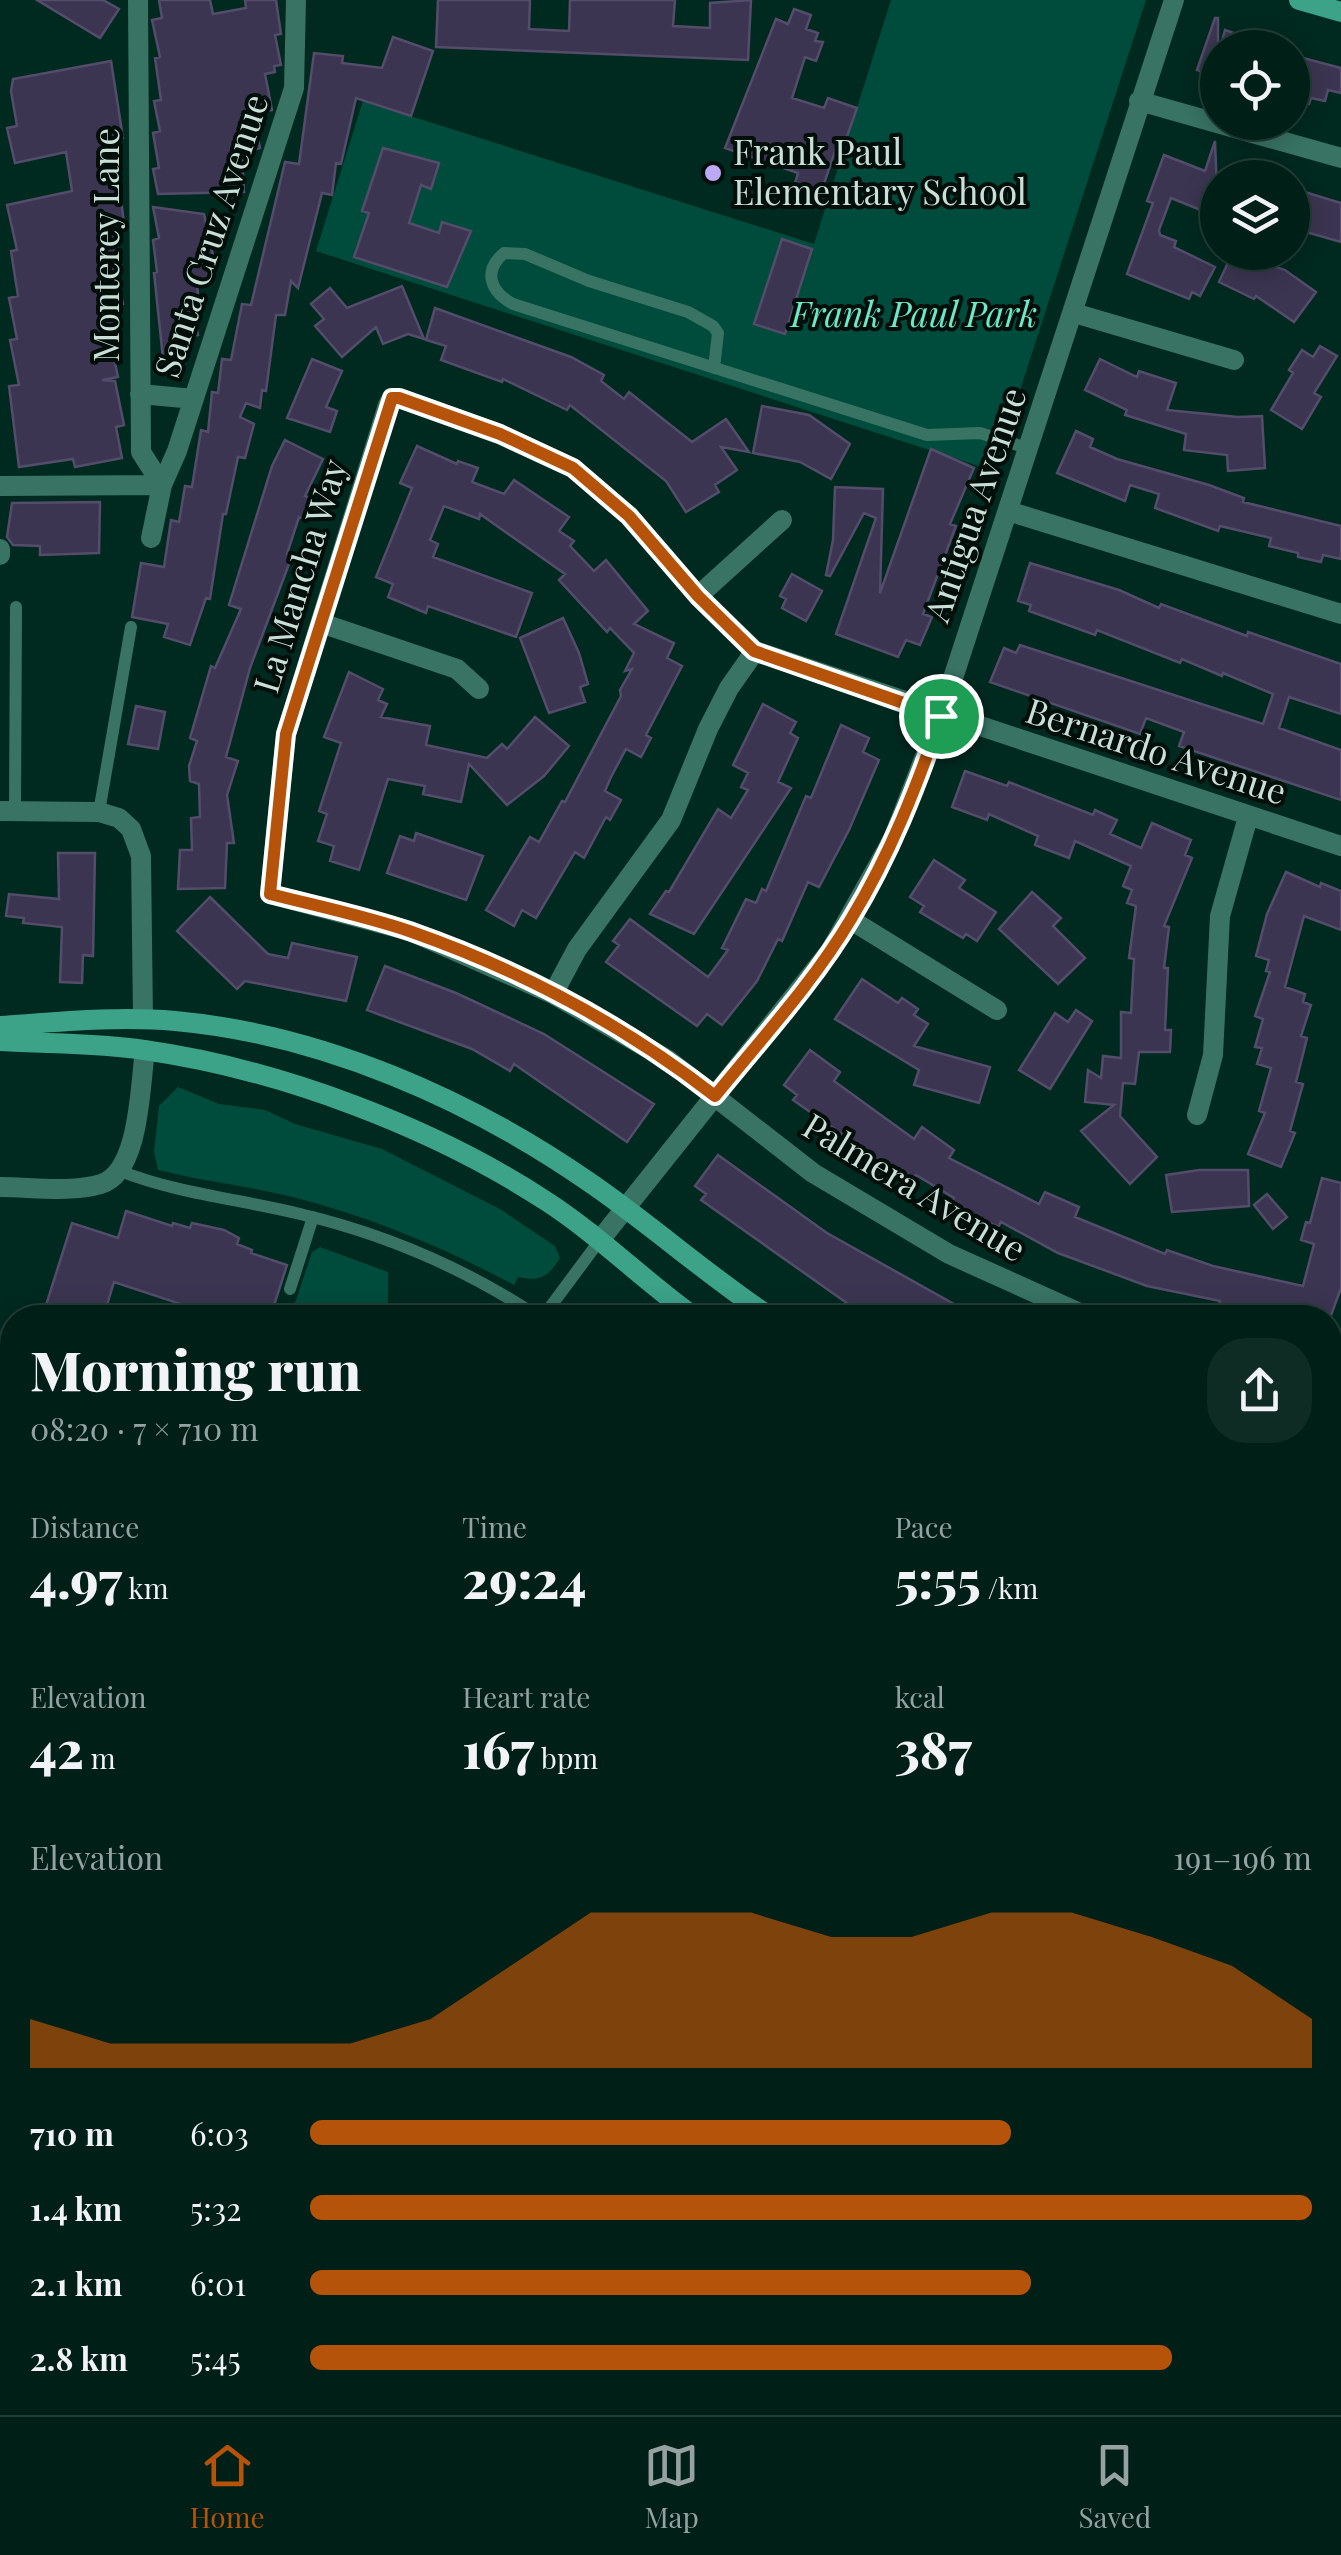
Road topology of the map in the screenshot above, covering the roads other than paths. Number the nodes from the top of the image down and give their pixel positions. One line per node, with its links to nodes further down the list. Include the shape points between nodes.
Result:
1 (138, 0): 11 (street, Monterey Lane)
2 (296, 0): 13 (street, Santa Cruz Avenue, via 294,88)
3 (1174, 0): 6 (street, Antigua Avenue)
4 (1299, 0): 5 (main road)
5 (1341, 12)
6 (1139, 100): 7 (street); 8 (street, Antigua Avenue)
7 (1341, 158)
8 (1074, 313): 9 (street); 14 (street, Antigua Avenue)
9 (1234, 360)
10 (714, 368): 10 (lane, via 513,304 497,296 490,279 497,260 516,252 702,318 718,333); 14 (lane, via 927,434 980,433)
11 (140, 394): 13 (street); 15 (street, Monterey Lane, via 142,452)
12 (392, 398): 20 (street, Bernardo Avenue, via 500,434 573,468 629,516); 23 (street, La Mancha Way)
13 (194, 399): 15 (street, Santa Cruz Avenue)
14 (1030, 449): 17 (street, Antigua Avenue)
15 (162, 485): 16 (street); 19 (street, Santa Cruz Avenue)
16 (0, 486)
17 (1008, 511): 22 (street); 27 (street, Antigua Avenue)
18 (782, 520): 20 (street)
19 (152, 538)
20 (698, 596): 25 (street, Bernardo Avenue)
21 (16, 606): 28 (lane)
22 (1341, 614)
23 (322, 623): 26 (street, via 457,669); 32 (street, La Mancha Way, via 286,734)
24 (131, 627): 29 (lane)
25 (754, 651): 27 (street, Bernardo Avenue); 34 (street, via 708,730 671,820 577,949)
26 (479, 689)
27 (941, 716): 30 (street, Bernardo Avenue); 33 (street, Antigua Avenue, via 910,804)
28 (7, 811): 29 (street)
29 (100, 812): 36 (street, via 125,822 140,846)
30 (1248, 817): 31 (street, Bernardo Avenue); 41 (street, via 1220,916 1213,1055)
31 (1341, 846)
32 (270, 894): 34 (street, Palmera Avenue, via 410,931)
33 (851, 920): 35 (street); 40 (street, Antigua Avenue)
34 (554, 994): 40 (street, Palmera Avenue, via 668,1060)
35 (997, 1010)
36 (142, 1019): 37 (main road); 44 (main road, via 250,1034 387,1074 514,1134)
37 (0, 1026)
38 (0, 1041): 39 (main road)
39 (145, 1050): 42 (street, via 131,1147); 46 (main road, via 306,1090 394,1120 494,1168)
40 (715, 1096): 44 (street, Antigua Avenue); 52 (street, Palmera Avenue, via 813,1173 932,1244)
41 (1197, 1115)
42 (120, 1171): 43 (street, via 95,1186); 45 (lane, via 183,1193)
43 (0, 1187)
44 (625, 1207): 46 (street, Antigua Avenue); 51 (main road)
45 (313, 1217): 47 (lane); 48 (lane, via 430,1258)
46 (600, 1240): 49 (lane); 50 (main road)
47 (290, 1288)
48 (517, 1305)
49 (551, 1305)
50 (680, 1305)
51 (752, 1305)
52 (1060, 1305)

